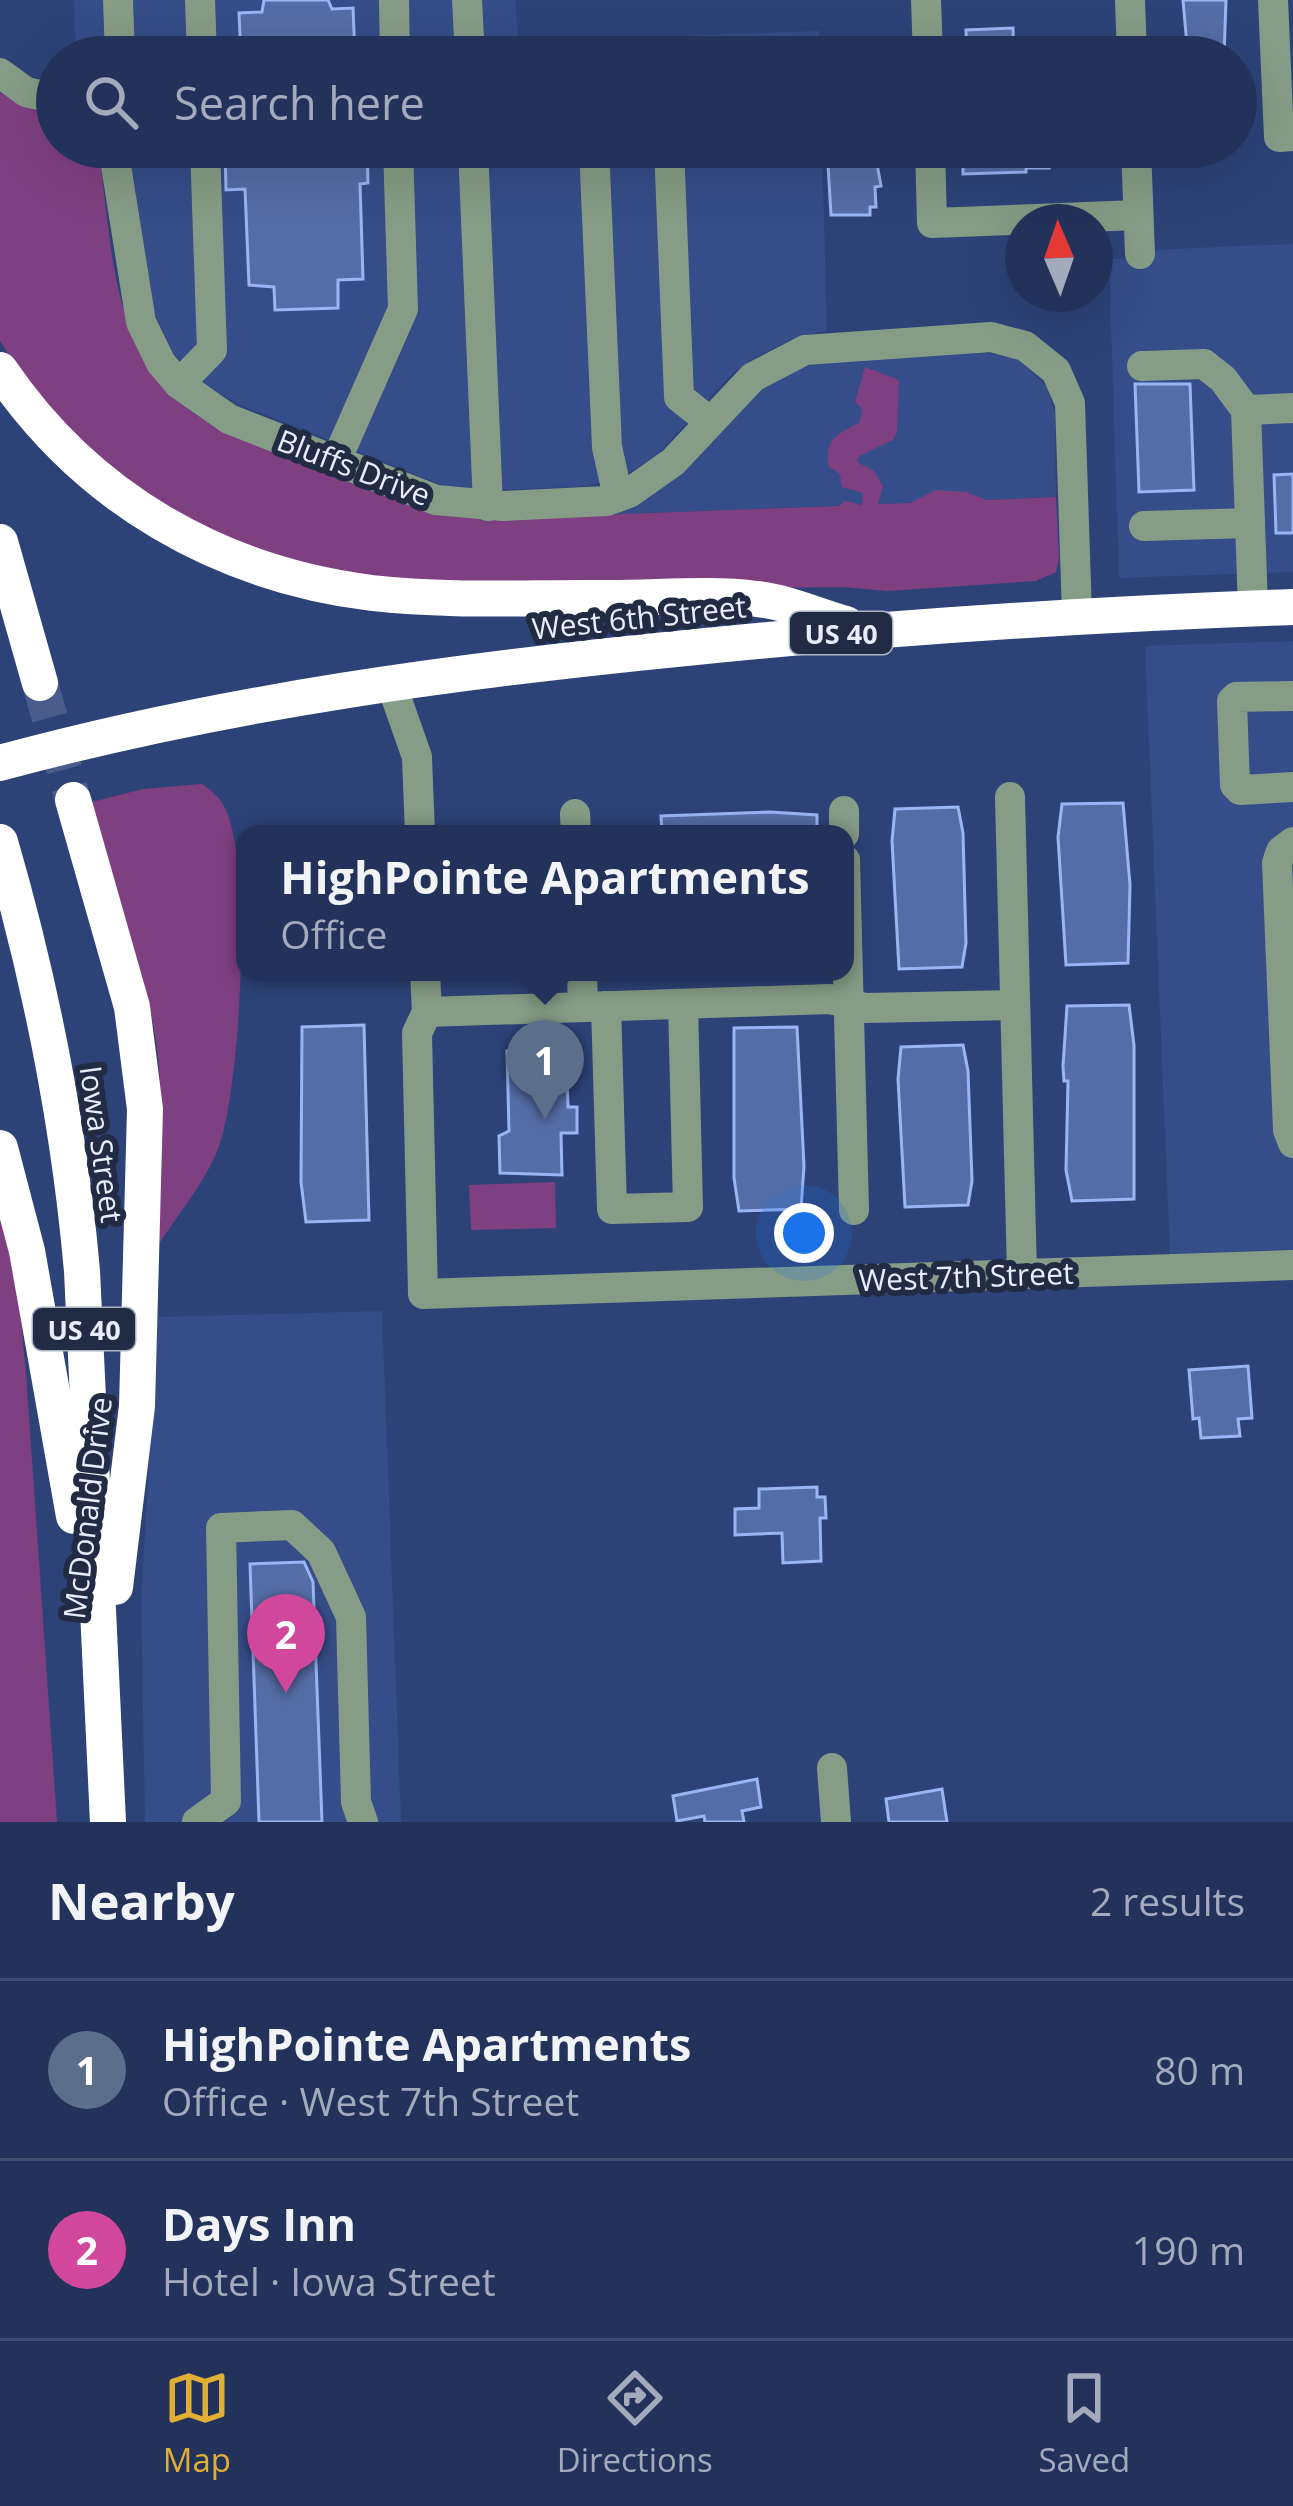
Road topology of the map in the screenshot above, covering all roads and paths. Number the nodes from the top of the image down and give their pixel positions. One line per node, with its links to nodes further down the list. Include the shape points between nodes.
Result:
1 (118, 0): 8 (street)
2 (200, 0): 9 (street)
3 (394, 0): 10 (street)
4 (467, 0): 11 (street)
5 (926, 0): 12 (street)
6 (1130, 0): 13 (street)
7 (1273, 0): 16 (street, via 1279,137)
8 (119, 36)
9 (201, 36)
10 (395, 36)
11 (469, 36)
12 (927, 36)
13 (1131, 36)
14 (0, 73): 15 (street)
15 (36, 94)
16 (1293, 136)
17 (116, 168): 29 (street, Bluffs Drive, via 141,322)
18 (206, 168): 29 (street, via 212,350)
19 (399, 168): 33 (street, via 404,309)
20 (474, 168): 35 (street)
21 (595, 168): 34 (street, via 607,447)
22 (670, 168): 32 (street, via 679,397)
23 (931, 168): 25 (street, via 932,224)
24 (1137, 168): 25 (street)
25 (1138, 215): 26 (street)
26 (1140, 254)
27 (1142, 365): 31 (street, via 1204,364)
28 (0, 370): 42 (highway, via 62,448 120,498 176,534 296,580 374,593 759,599)
29 (179, 384): 33 (street, Bluffs Drive, via 229,419)
30 (1293, 408): 31 (street)
31 (1246, 410): 36 (street)
32 (709, 422): 34 (street, Bluffs Drive, via 652,481); 41 (street, Bluffs Drive, via 753,377 805,350 991,338 1024,346 1056,370 1070,403)
33 (336, 461): 35 (street, Bluffs Drive, via 436,500)
34 (618, 497): 35 (street, Bluffs Drive)
35 (488, 506)
36 (1250, 523): 37 (street); 40 (street)
37 (1144, 526)
38 (0, 542): 43 (highway)
39 (1293, 607): 40 (highway, West 6th Street / US 40)
40 (1253, 608): 41 (highway, West 6th Street / US 40)
41 (1078, 614): 42 (highway, West 6th Street / US 40)
42 (866, 630): 44 (highway, West 6th Street / US 40)
43 (40, 683)
44 (391, 683): 46 (highway, West 6th Street / US 40, via 170,722); 50 (street, via 417,757)
45 (1293, 696): 47 (street, via 1232,701 1235,784)
46 (0, 763)
47 (1293, 788)
48 (1010, 797): 58 (street)
49 (73, 800): 66 (highway, McDonald Drive, via 132,1007 145,1108 137,1406)
50 (420, 825)
51 (0, 842): 66 (highway, Iowa Street / US 40, via 68,1138)
52 (1293, 842): 61 (street, via 1277,862)
53 (425, 981): 60 (street)
54 (585, 981): 59 (street)
55 (848, 981): 57 (street)
56 (683, 1004): 57 (street); 59 (street); 59 (street, via 688,1207 611,1209)
57 (849, 1004): 58 (street); 63 (street)
58 (1015, 1005): 65 (street)
59 (595, 1007): 60 (street)
60 (427, 1012): 65 (street, West 7th Street, via 417,1033 423,1294)
61 (1293, 1144)
62 (0, 1148): 66 (highway, McDonald Drive, via 32,1272)
63 (854, 1210)
64 (1293, 1265): 65 (street, West 7th Street)
65 (1022, 1274)
66 (103, 1685): 68 (highway, Iowa Street / US 40)
67 (832, 1768): 71 (street)
68 (108, 1822)
69 (197, 1822): 70 (street, via 226,1801 221,1528 292,1525 321,1552 351,1617)
70 (363, 1822)
71 (836, 1822)

